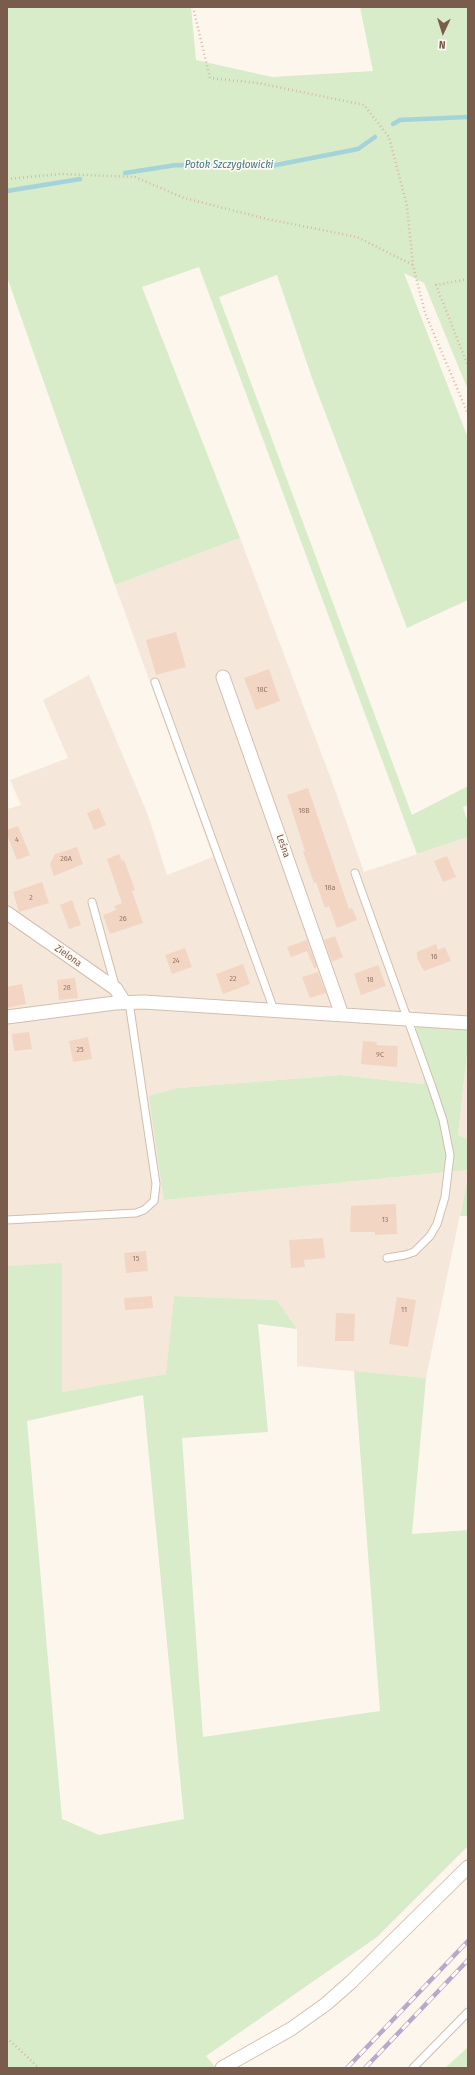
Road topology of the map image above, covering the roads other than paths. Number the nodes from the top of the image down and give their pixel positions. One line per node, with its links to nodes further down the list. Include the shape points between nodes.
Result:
1 (223, 677): 9 (street, Leśna)
2 (155, 682): 8 (lane)
3 (355, 873): 11 (lane)
4 (92, 902): 6 (lane)
5 (7, 913): 6 (street, Zielona)
6 (116, 989): 7 (street, Zielona)
7 (126, 1002): 8 (street); 10 (street); 13 (lane, via 156,1184 154,1201 136,1213)
8 (274, 1010): 9 (street)
9 (342, 1015): 11 (street)
10 (7, 1017)
11 (409, 1019): 12 (street); 14 (lane, via 447,1136 450,1155 449,1176 442,1211 430,1236 414,1252)
12 (468, 1023)
13 (7, 1220)
14 (387, 1258)
15 (468, 1867): 17 (street, via 326,2004 291,2029)
16 (468, 2012): 18 (lane)
17 (222, 2068)
18 (413, 2068)

